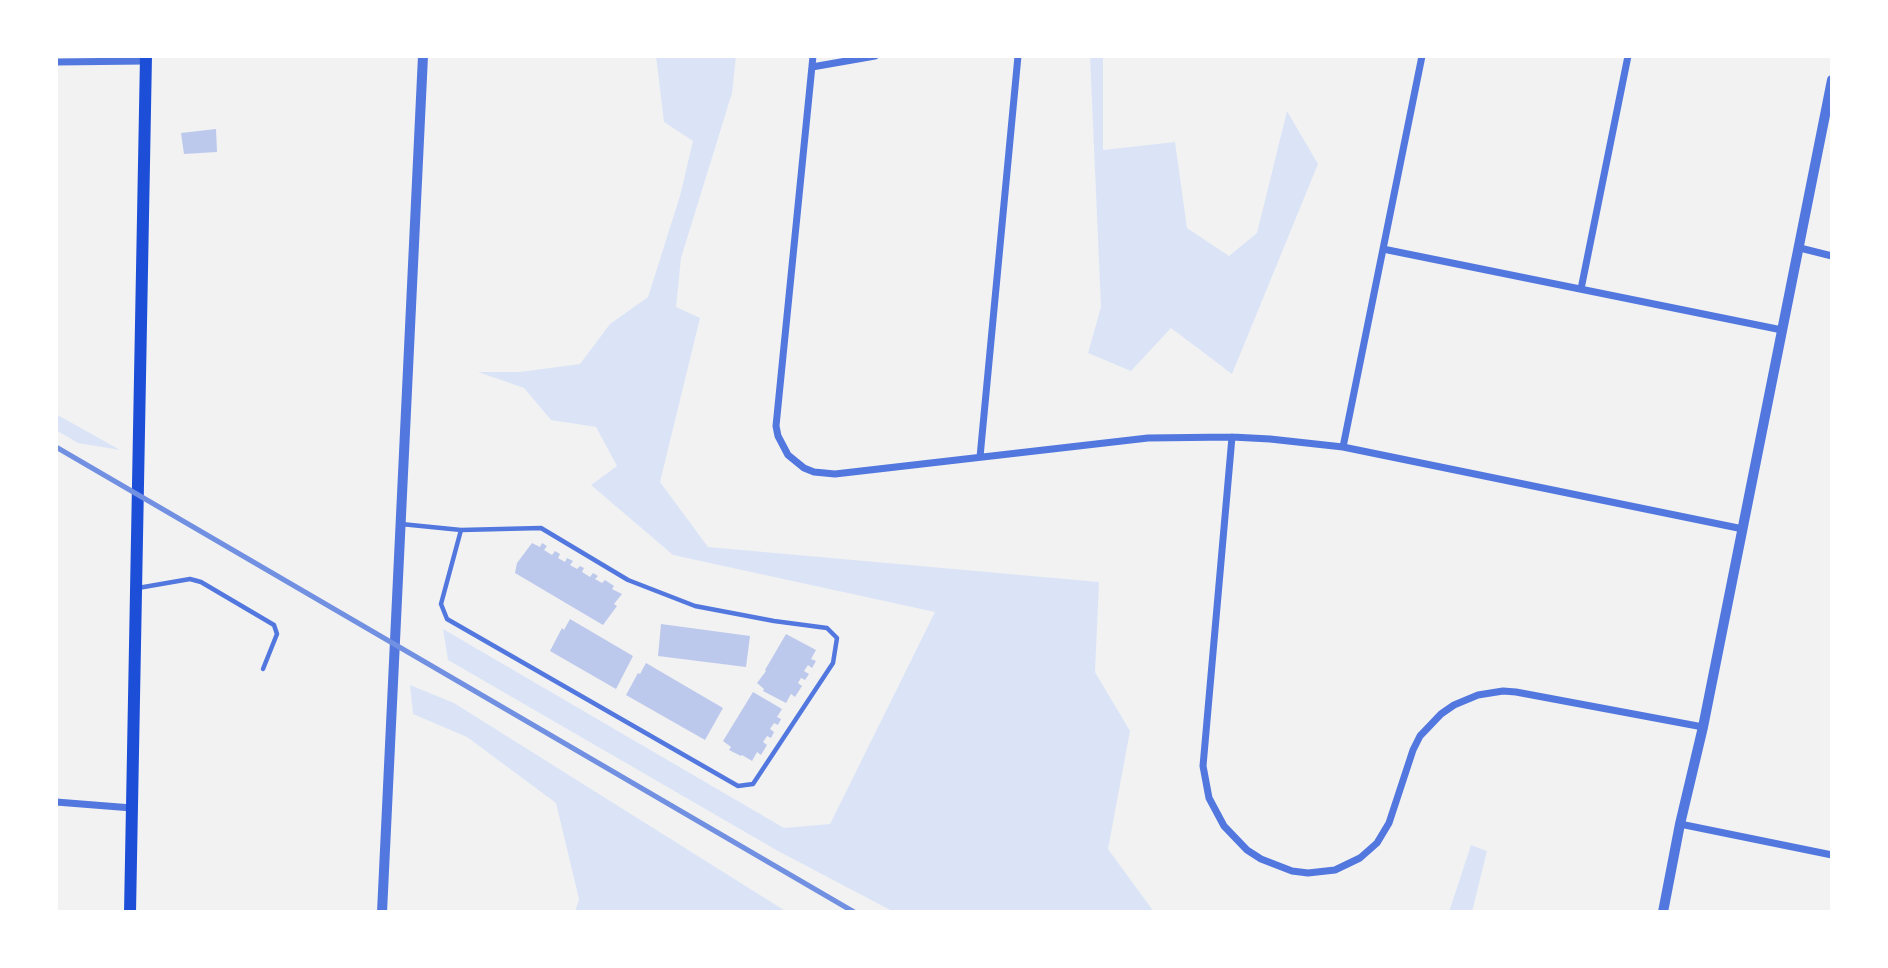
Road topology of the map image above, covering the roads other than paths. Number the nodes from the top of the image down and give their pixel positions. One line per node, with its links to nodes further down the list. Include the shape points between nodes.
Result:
1 (423, 56): 20 (street)
2 (813, 56): 9 (street)
3 (875, 56): 9 (street)
4 (1018, 56): 19 (street)
5 (1422, 56): 13 (street)
6 (1628, 56): 15 (street)
7 (146, 59): 8 (street); 23 (main road)
8 (56, 62)
9 (812, 67): 19 (street, via 776,426 782,446 804,468 824,474)
10 (1832, 80): 11 (street)
11 (1828, 120): 12 (street)
12 (1800, 248): 14 (street); 16 (street)
13 (1383, 249): 15 (street); 18 (street)
14 (1832, 257)
15 (1581, 289): 16 (street)
16 (1782, 330): 21 (street)
17 (1232, 437): 18 (street); 19 (street, via 1148,438); 25 (street, via 1203,766 1209,798 1224,826 1261,859 1308,873 1335,870 1360,858 1377,843 1389,823 1420,736 1447,709 1478,695 1516,692)
18 (1343, 447): 21 (street)
19 (980, 457)
20 (401, 524): 22 (lane); 31 (street)
21 (1743, 529): 25 (street)
22 (461, 530): 22 (lane, via 541,528 628,580 695,606 827,628 837,638 834,663 753,784 738,786 447,619 441,604)
23 (137, 588): 24 (lane, via 190,579 274,625 277,634); 27 (main road)
24 (263, 669)
25 (1703, 727): 28 (street)
26 (56, 802): 27 (street)
27 (132, 808): 30 (main road)
28 (1680, 824): 29 (street); 32 (street)
29 (1832, 855)
30 (130, 912)
31 (382, 912)
32 (1663, 912)

